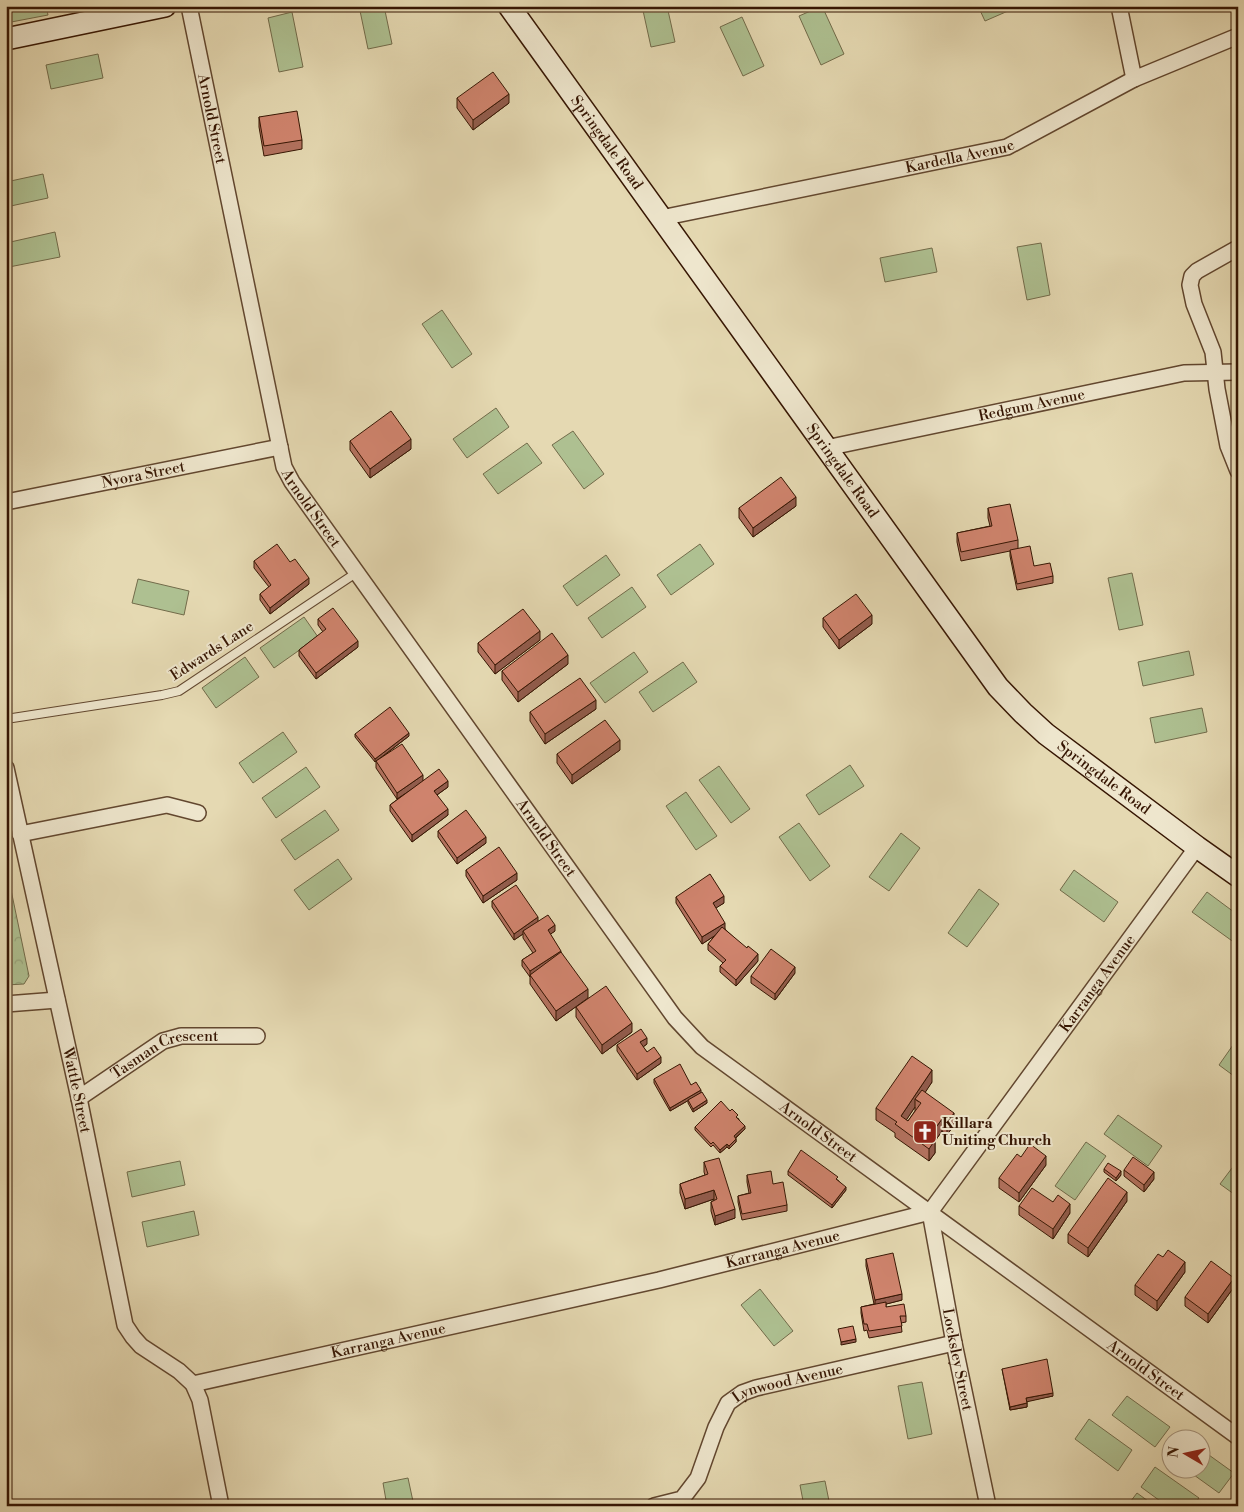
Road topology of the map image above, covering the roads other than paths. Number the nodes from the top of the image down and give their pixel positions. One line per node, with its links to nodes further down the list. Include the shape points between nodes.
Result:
1 (165, 6): 6 (main road)
2 (189, 6): 12 (street, Arnold Street)
3 (509, 6): 8 (main road, Springdale Road)
4 (1119, 6): 7 (street)
5 (1238, 36): 7 (street, Kardella Avenue)
6 (6, 39)
7 (1134, 79): 8 (street, Kardella Avenue, via 1007,147)
8 (661, 218): 13 (main road, Springdale Road)
9 (1236, 249): 10 (street, via 1198,271 1192,276 1190,285 1213,352)
10 (1215, 372): 11 (street, Redgum Avenue); 13 (street, Redgum Avenue, via 1184,373); 14 (street, via 1228,446)
11 (1238, 372)
12 (280, 447): 15 (street, Nyora Street); 16 (street, Arnold Street, via 284,467 292,482)
13 (826, 448): 21 (main road, Springdale Road, via 998,687 1046,734)
14 (1238, 471)
15 (6, 502)
16 (356, 573): 17 (lane, Edwards Lane, via 179,691); 27 (street, Arnold Street, via 675,1018 702,1047)
17 (6, 719)
18 (6, 768): 20 (street, Wattle Street)
19 (198, 812): 20 (street, via 166,806)
20 (20, 834): 23 (street, Wattle Street)
21 (1197, 848): 22 (main road, Springdale Road); 27 (street, Karranga Avenue)
22 (1238, 876)
23 (57, 1000): 24 (street); 26 (street, Wattle Street)
24 (6, 1004)
25 (257, 1036): 26 (street, Tasman Crescent, via 181,1036 163,1041)
26 (79, 1098): 29 (street, Wattle Street, via 126,1325 140,1346)
27 (930, 1212): 28 (street, Locksley Street); 29 (street, Karranga Avenue, via 659,1280); 30 (street, Arnold Street)
28 (954, 1343): 31 (street, Lynwood Avenue, via 742,1393 728,1403 698,1478); 34 (street, Locksley Street)
29 (193, 1384): 32 (street, via 200,1400)
30 (1238, 1438)
31 (681, 1502): 33 (street, Lynwood Avenue)
32 (221, 1506)
33 (654, 1506)
34 (988, 1506)

